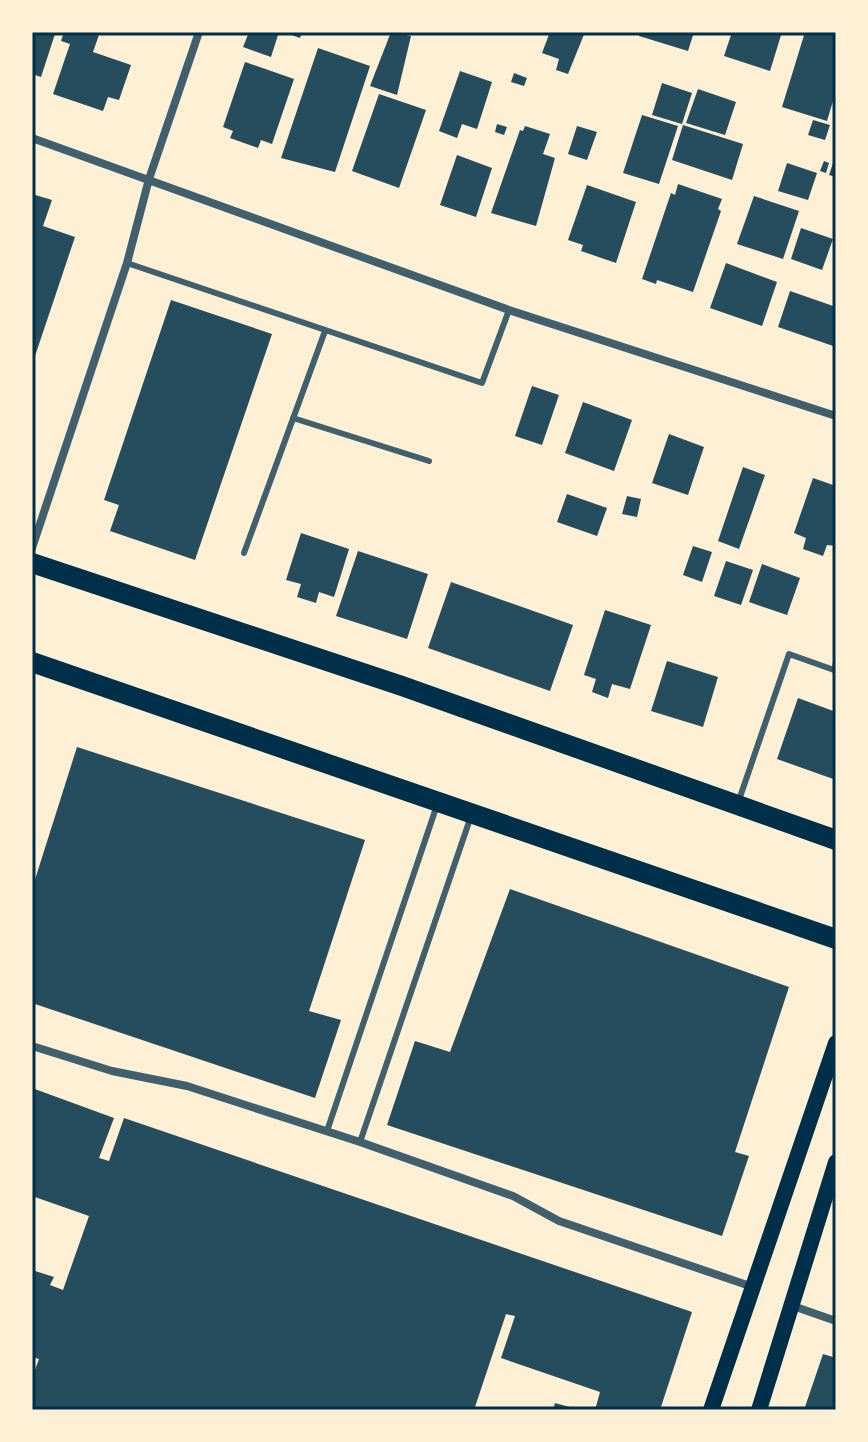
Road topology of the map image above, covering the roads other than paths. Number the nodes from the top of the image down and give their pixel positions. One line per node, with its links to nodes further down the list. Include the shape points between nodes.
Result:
1 (199, 32): 3 (street)
2 (32, 138): 3 (street)
3 (149, 179): 4 (street); 5 (street)
4 (127, 263): 6 (lane); 10 (street)
5 (509, 310): 6 (lane, via 482,383); 7 (street)
6 (325, 331): 8 (lane)
7 (836, 416)
8 (293, 418): 9 (lane); 11 (lane)
9 (429, 461)
10 (32, 548)
11 (244, 553)
12 (32, 563): 16 (main road)
13 (32, 662): 15 (main road)
14 (836, 663): 16 (lane, via 834,670 789,654)
15 (438, 802): 17 (main road); 22 (lane)
16 (737, 803): 18 (main road)
17 (472, 813): 19 (main road); 23 (lane)
18 (836, 840)
19 (836, 939)
20 (836, 1043): 25 (main road)
21 (32, 1046): 22 (street, via 112,1071 187,1086)
22 (327, 1131): 23 (street)
23 (360, 1142): 25 (street, via 513,1196 559,1221)
24 (836, 1162): 26 (main road)
25 (753, 1287): 28 (main road)
26 (793, 1306): 27 (street); 29 (main road)
27 (836, 1321)
28 (711, 1410)
29 (759, 1410)

